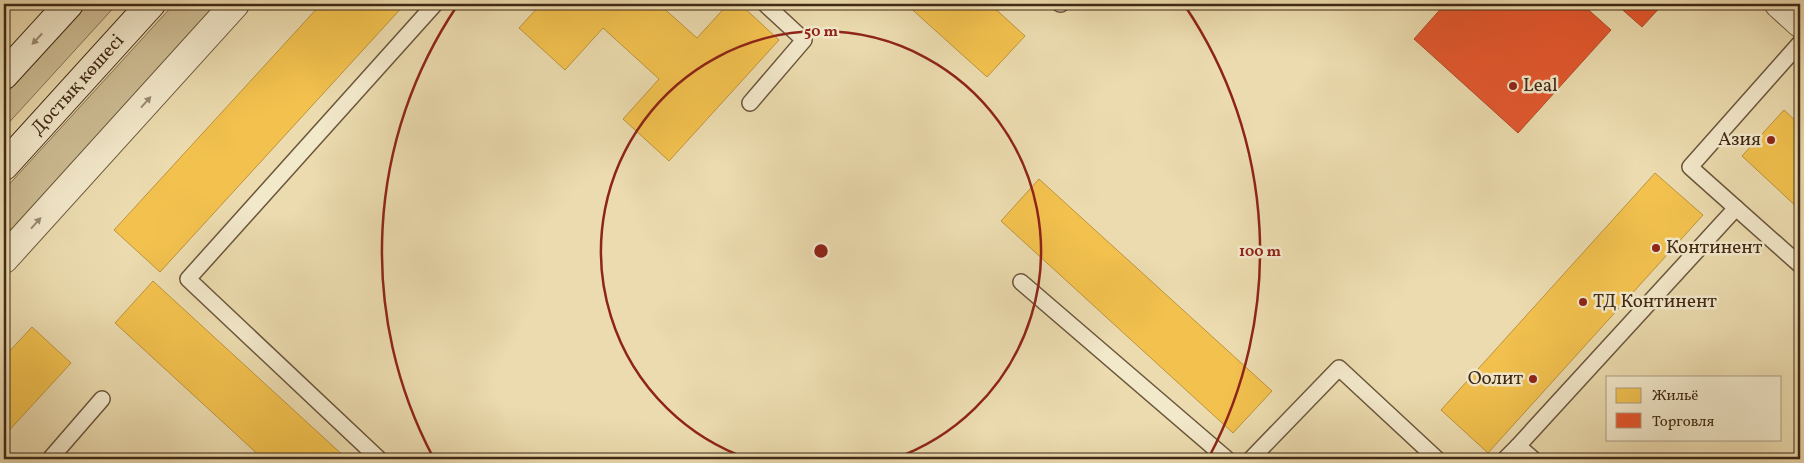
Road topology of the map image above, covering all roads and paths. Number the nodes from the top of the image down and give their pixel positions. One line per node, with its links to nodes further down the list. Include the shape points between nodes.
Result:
1 (69, 4): 9 (street, one-way to 9)
2 (151, 4): 11 (street, Достық көшесі)
3 (235, 4): 13 (street, one-way to 3)
4 (434, 4): 19 (lane, via 188,279)
5 (765, 4): 10 (lane, via 804,40)
6 (1779, 4): 7 (street)
7 (1800, 24)
8 (1800, 43): 12 (lane, via 1690,166)
9 (4, 75)
10 (750, 103)
11 (4, 166)
12 (1736, 208): 14 (lane); 17 (lane)
13 (4, 259)
14 (1800, 265)
15 (1021, 282): 20 (lane)
16 (102, 399): 18 (lane)
17 (1518, 446): 23 (lane); 24 (lane)
18 (50, 459)
19 (379, 459)
20 (1227, 459)
21 (1251, 459): 22 (lane, via 1339,368)
22 (1437, 459)
23 (1505, 459)
24 (1533, 459)

